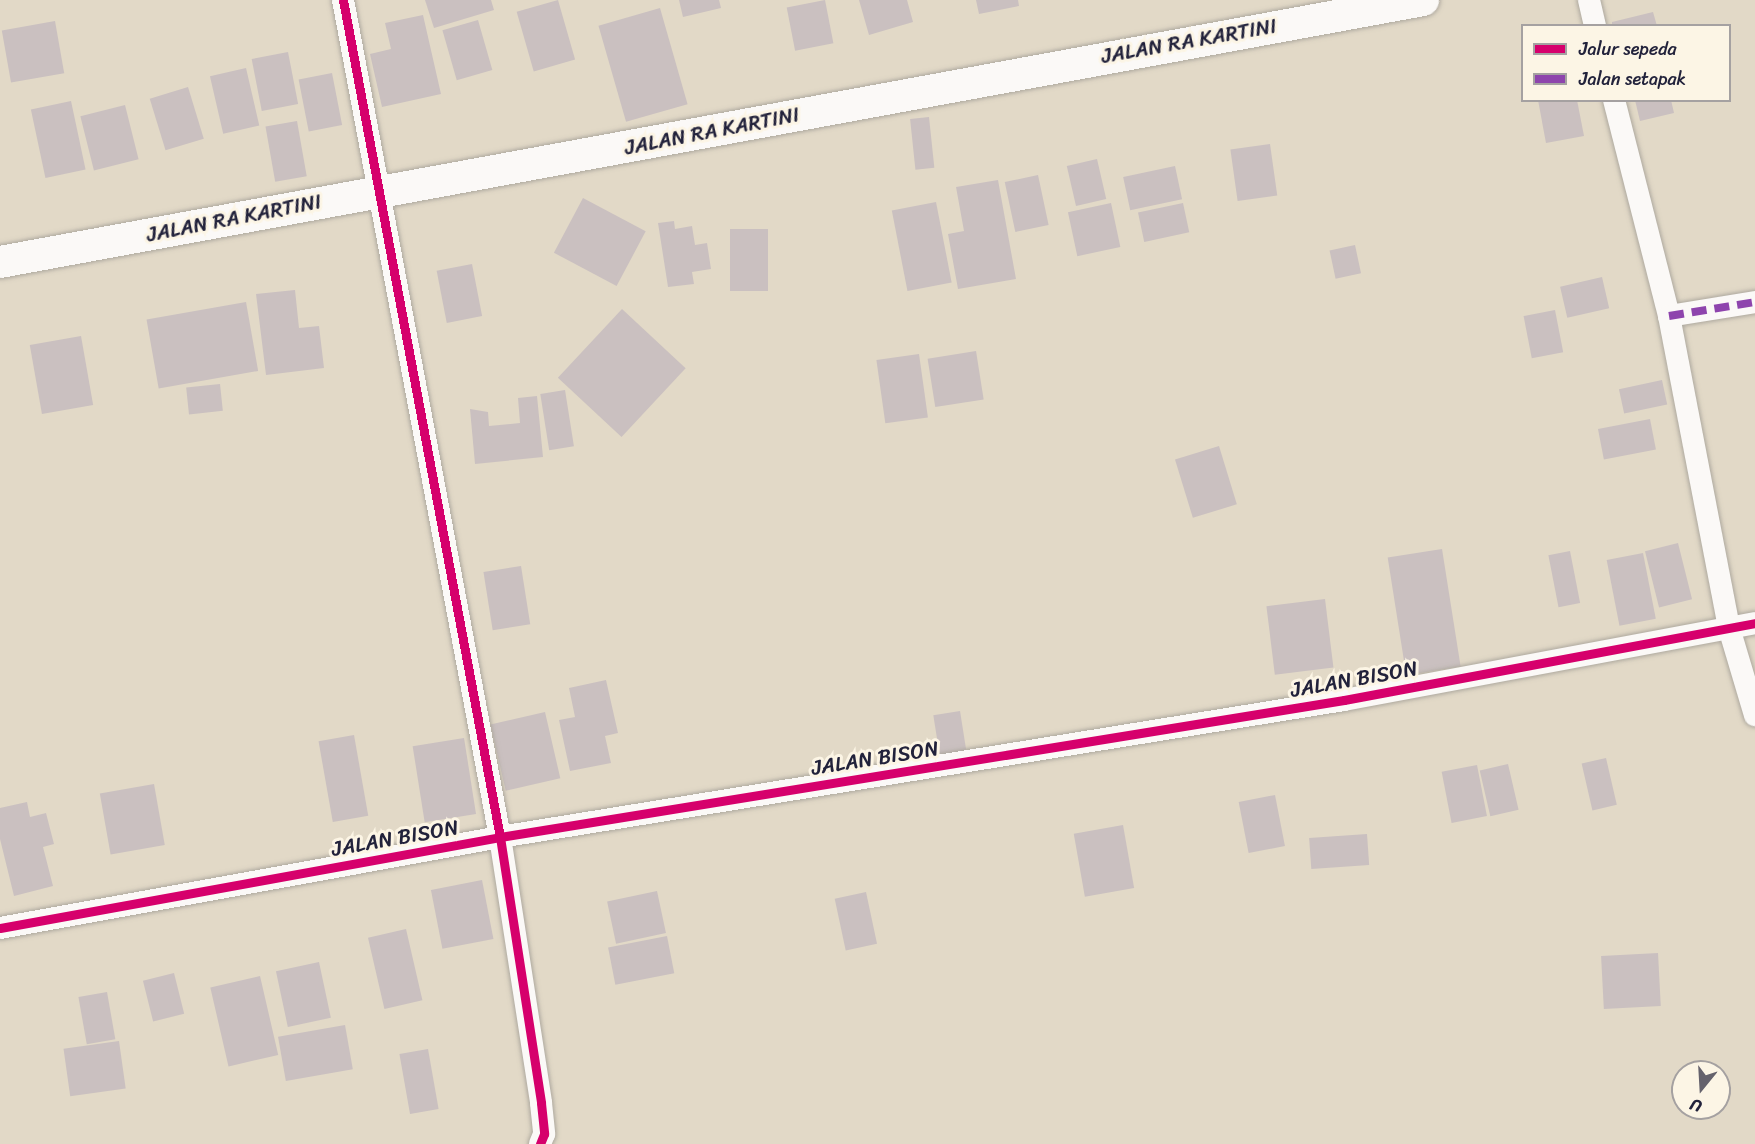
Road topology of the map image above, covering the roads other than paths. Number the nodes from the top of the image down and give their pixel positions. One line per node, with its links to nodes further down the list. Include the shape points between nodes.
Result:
1 (343, 0): 6 (street)
2 (1423, 0): 6 (main road, JALAN RA KARTINI)
3 (1589, 0): 4 (street)
4 (1595, 24)
5 (1615, 102): 9 (street)
6 (379, 191): 7 (main road, JALAN RA KARTINI); 13 (street)
7 (0, 262)
8 (1755, 302): 9 (street)
9 (1669, 316): 11 (street)
10 (1755, 624): 11 (street, JALAN BISON)
11 (1729, 628): 12 (street); 13 (street, JALAN BISON, via 1344,700)
12 (1755, 715)
13 (500, 837): 14 (street, JALAN BISON); 15 (street, via 541,1102 544,1134)
14 (0, 928)
15 (540, 1144)

